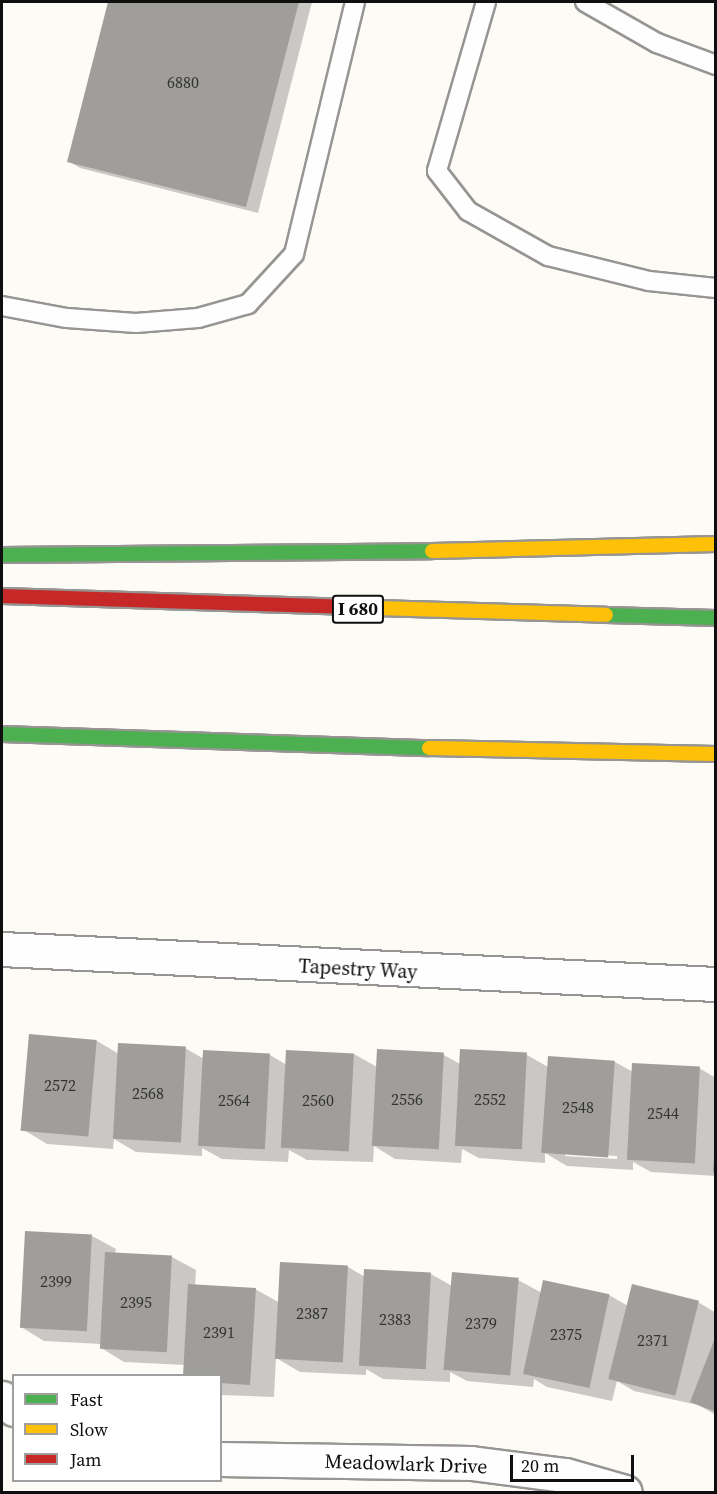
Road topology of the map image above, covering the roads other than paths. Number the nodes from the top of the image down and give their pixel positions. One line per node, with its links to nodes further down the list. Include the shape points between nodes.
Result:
1 (356, 2): 6 (lane, via 294,254 248,304 198,318 136,323 67,318)
2 (486, 2): 5 (lane, via 437,171 468,211 548,256 649,281)
3 (585, 2): 4 (lane, via 657,43)
4 (716, 65)
5 (716, 288)
6 (2, 306)
7 (716, 544): 8 (highway)
8 (2, 555)
9 (2, 596): 10 (highway, I 680)
10 (716, 618)
11 (2, 734): 12 (highway, via 241,744)
12 (716, 754)
13 (2, 949): 14 (street, Tapestry Way)
14 (716, 984)
15 (222, 1459): 16 (street, Meadowlark Drive, via 471,1463 565,1475)
16 (625, 1492)

